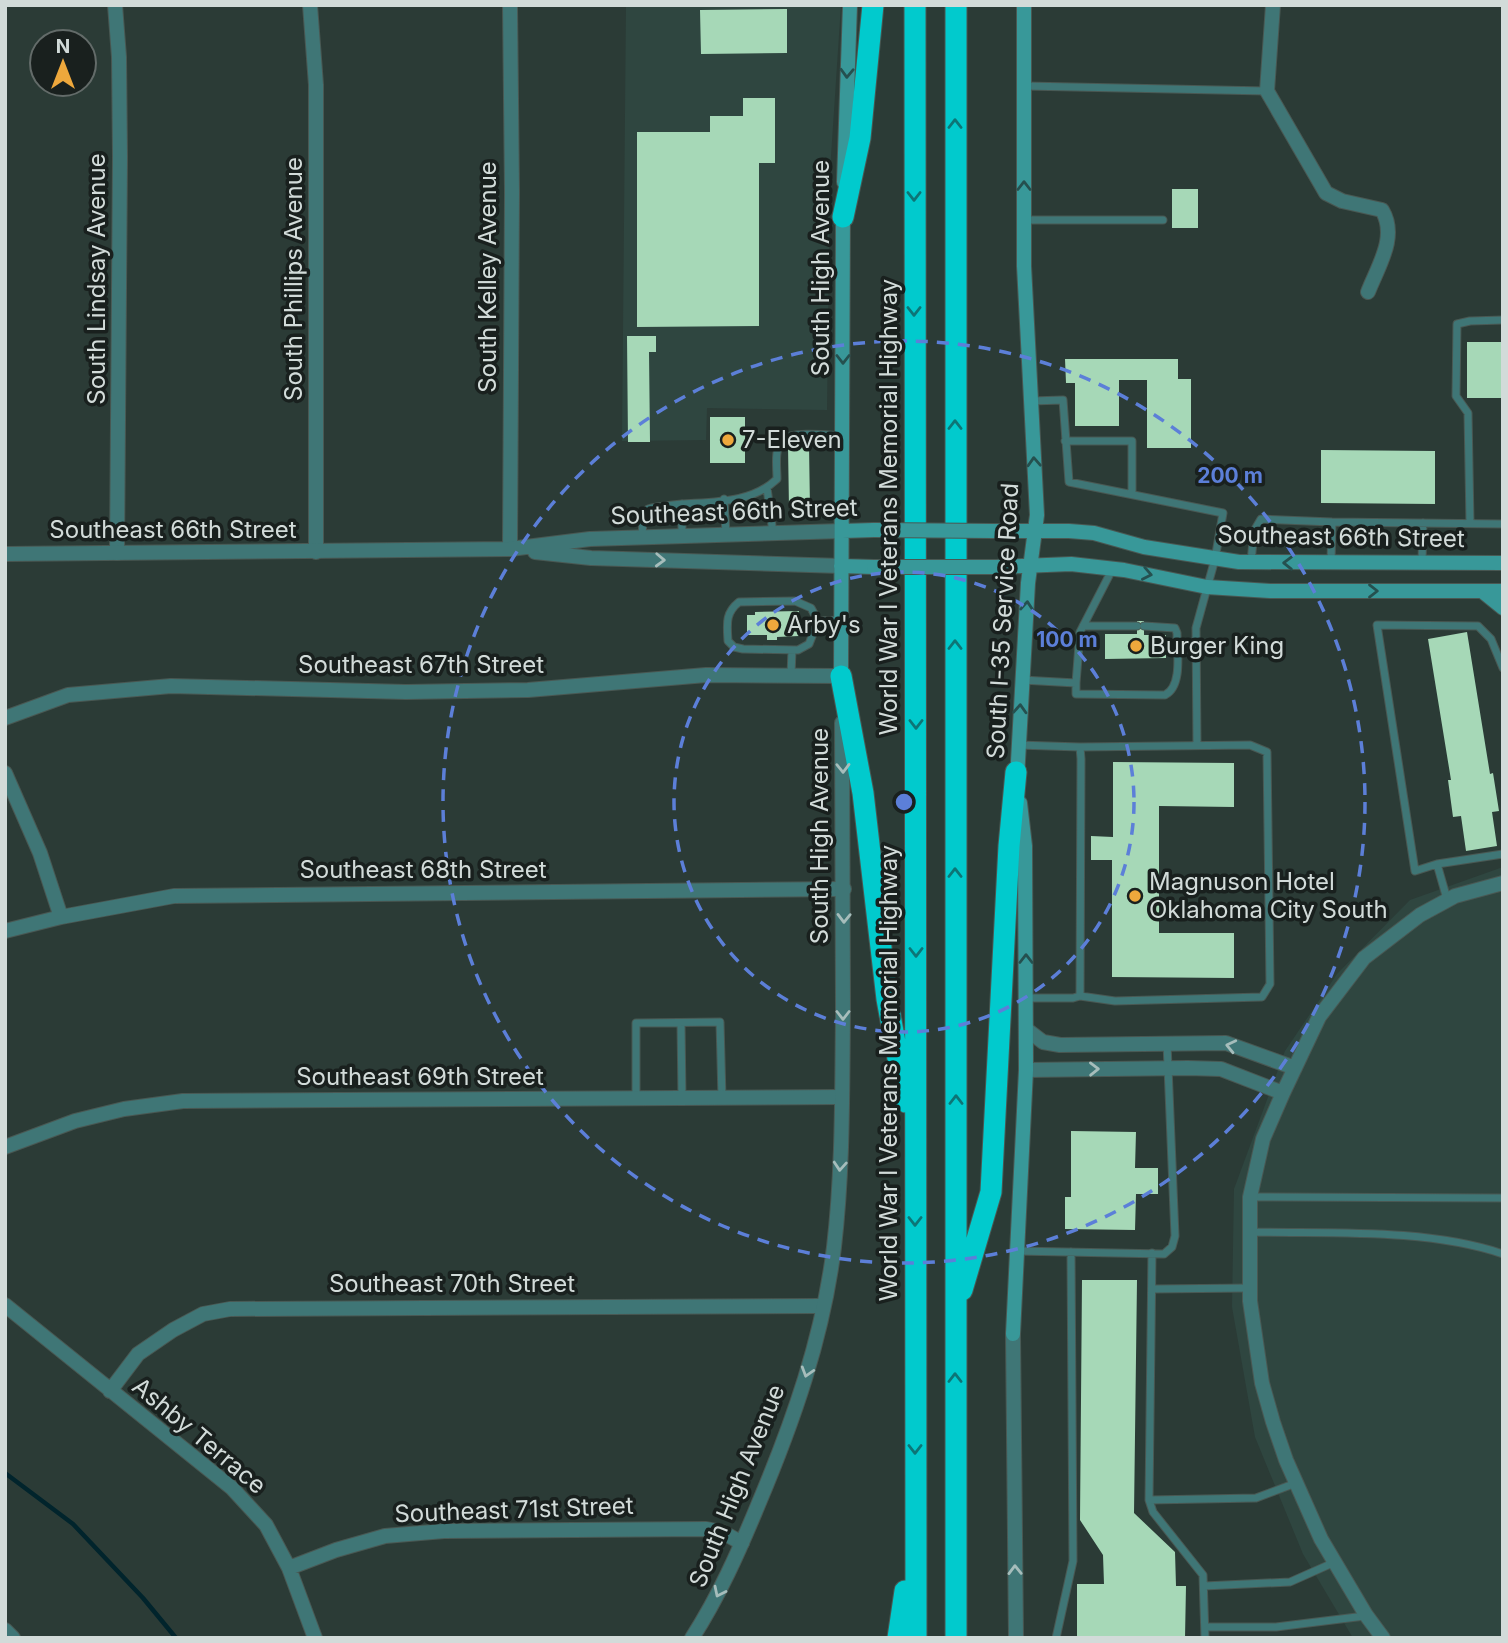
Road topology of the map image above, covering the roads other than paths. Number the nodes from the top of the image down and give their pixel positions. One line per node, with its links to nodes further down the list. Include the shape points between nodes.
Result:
1 (115, 5): 36 (street, South Lindsay Avenue, via 120,156)
2 (310, 5): 35 (street, South Phillips Avenue, via 316,85)
3 (510, 5): 34 (street, South Kelley Avenue)
4 (850, 5): 12 (main road, South High Avenue, one-way to 12)
5 (873, 5): 12 (highway, via 860,138)
6 (915, 5): 86 (highway, World War I Veterans Memorial Highway, one-way to 86)
7 (956, 5): 98 (highway, one-way to 7)
8 (1024, 5): 10 (main road, South I-35 Service Road)
9 (1273, 5): 11 (street)
10 (1024, 86): 11 (lane); 13 (main road, South I-35 Service Road, one-way to 10)
11 (1268, 91): 15 (street, via 1326,193 1382,211 1389,222 1389,237)
12 (843, 217): 18 (main road, South High Avenue, one-way to 18)
13 (1024, 220): 14 (lane); 17 (main road, South I-35 Service Road)
14 (1163, 220)
15 (1368, 292)
16 (1503, 320): 26 (lane, via 1457,324 1456,396 1468,412)
17 (1030, 401): 19 (lane, via 1063,401); 28 (main road, South I-35 Service Road, one-way to 17)
18 (842, 436): 20 (lane, via 793,435 782,440 777,479); 29 (main road, South High Avenue)
19 (1065, 441): 21 (lane, via 1069,482); 21 (lane, via 1132,441)
20 (767, 488): 22 (lane); 30 (lane)
21 (1132, 493): 38 (lane, via 1223,513)
22 (724, 499): 23 (lane); 31 (lane)
23 (682, 504): 32 (lane); 33 (lane, via 648,509)
24 (1332, 523): 25 (lane); 39 (lane, via 1261,519 1254,531); 40 (lane)
25 (1423, 523): 26 (lane); 41 (lane)
26 (1470, 523): 27 (lane)
27 (1503, 524)
28 (1035, 530): 29 (main road, Southeast 66th Street, bridge); 38 (main road, Southeast 66th Street, via 1094,533); 44 (main road, South I-35 Service Road)
29 (842, 531): 30 (street, Southeast 66th Street); 43 (main road, South High Avenue)
30 (773, 533): 31 (street, Southeast 66th Street)
31 (726, 535): 32 (street, Southeast 66th Street)
32 (682, 536): 33 (street, Southeast 66th Street)
33 (642, 538): 34 (street, Southeast 66th Street)
34 (510, 549): 35 (street, Southeast 66th Street); 43 (street, Southeast 66th Street, one-way to 43, via 591,558)
35 (316, 552): 36 (street, Southeast 66th Street)
36 (117, 553): 37 (street, Southeast 66th Street)
37 (5, 554)
38 (1215, 559): 39 (main road, Southeast 66th Street); 46 (lane)
39 (1251, 562): 40 (main road, Southeast 66th Street, one-way to 39)
40 (1331, 563): 41 (main road, Southeast 66th Street)
41 (1422, 563): 42 (main road, Southeast 66th Street)
42 (1503, 563)
43 (841, 566): 44 (main road, Southeast 66th Street, bridge); 50 (main road, South High Avenue)
44 (1030, 567): 45 (main road, Southeast 66th Street, via 1072,564); 57 (main road, South I-35 Service Road, one-way to 44)
45 (1113, 569): 46 (main road, Southeast 66th Street, one-way to 46); 52 (lane)
46 (1207, 587): 47 (main road, Southeast 66th Street, one-way to 47); 61 (lane, via 1196,628)
47 (1482, 591): 48 (main road, Southeast 66th Street); 49 (main road)
48 (1503, 591)
49 (1503, 608)
50 (841, 620): 51 (lane); 56 (main road, South High Avenue)
51 (818, 621): 53 (lane, via 809,644); 53 (lane, via 811,608 795,601 739,602 732,607 726,618 728,641 734,647)
52 (1083, 626): 58 (lane); 58 (lane, via 1175,628 1176,683 1165,695 1076,694)
53 (792, 650): 55 (lane)
54 (1503, 668): 66 (lane, via 1491,639 1478,625 1377,625 1415,871)
55 (791, 676): 56 (street, Southeast 67th Street); 59 (street, Southeast 67th Street, via 706,675 528,690 171,686 68,695)
56 (841, 676): 68 (street, South High Avenue, one-way to 68); 86 (highway, via 863,793 887,999)
57 (1022, 680): 58 (lane); 60 (main road, South I-35 Service Road, one-way to 57)
58 (1076, 683)
59 (5, 718)
60 (1018, 745): 62 (lane); 63 (main road, South I-35 Service Road)
61 (1197, 746): 62 (lane); 72 (lane, via 1251,745 1268,752 1270,984 1262,997 1115,1001)
62 (1080, 747): 72 (lane)
63 (1016, 772): 73 (main road, South I-35 Service Road, one-way to 63, via 1025,846); 98 (highway, via 991,1192)
64 (5, 773): 70 (street, via 40,853)
65 (1503, 854): 66 (lane)
66 (1437, 864): 69 (lane)
67 (1503, 883): 69 (street)
68 (844, 889): 70 (street, Southeast 68th Street, via 188,895); 81 (street, South High Avenue, one-way to 81)
69 (1447, 900): 78 (street, via 1364,958 1319,1017)
70 (61, 917): 71 (street, Southeast 68th Street)
71 (5, 932)
72 (1080, 996): 73 (lane)
73 (1026, 998): 75 (main road, South I-35 Service Road)
74 (681, 1023): 82 (lane, via 636,1023); 83 (lane); 84 (lane, via 720,1022)
75 (1026, 1028): 76 (street, via 1043,1042 1060,1045); 79 (main road, South I-35 Service Road)
76 (1167, 1043): 77 (lane); 78 (street, one-way to 76, via 1226,1043)
77 (1167, 1068): 79 (street, one-way to 77); 80 (street, via 1221,1069); 92 (lane, via 1175,1236 1164,1254)
78 (1295, 1068): 80 (street)
79 (1026, 1070): 90 (main road, South I-35 Service Road)
80 (1283, 1093): 87 (street, via 1264,1139)
81 (842, 1097): 84 (street, Southeast 69th Street); 97 (street, South High Avenue, one-way to 97, via 834,1248)
82 (636, 1098): 83 (street, Southeast 69th Street); 85 (street, Southeast 69th Street, via 183,1101 88,1118)
83 (682, 1098): 84 (street, Southeast 69th Street)
84 (722, 1098)
85 (5, 1147)
86 (915, 1153): 103 (highway, World War I Veterans Memorial Highway, one-way to 103)
87 (1250, 1197): 88 (lane); 89 (street)
88 (1503, 1198)
89 (1249, 1232): 93 (lane, via 1382,1234 1475,1245); 94 (street)
90 (1017, 1251): 91 (lane); 99 (main road, South I-35 Service Road)
91 (1071, 1252): 92 (lane); 120 (lane, via 1073,1561)
92 (1152, 1253): 95 (lane)
93 (1503, 1254)
94 (1250, 1288): 95 (lane); 101 (street, via 1262,1383)
95 (1152, 1289): 102 (lane)
96 (5, 1305): 100 (street, Ashby Terrace)
97 (823, 1306): 100 (street, Southeast 70th Street, via 230,1309 203,1314 138,1354); 104 (street, South High Avenue, one-way to 104, via 788,1434)
98 (955, 1315): 108 (highway, one-way to 98)
99 (1013, 1334): 119 (street, one-way to 99)
100 (110, 1391): 106 (street, Ashby Terrace, via 232,1488 266,1525)
101 (1296, 1483): 102 (lane, via 1256,1498); 105 (street)
102 (1149, 1500): 107 (lane, via 1153,1512 1203,1574)
103 (915, 1519): 115 (highway); 116 (highway, World War I Veterans Memorial Highway)
104 (742, 1543): 106 (street, Southeast 71st Street, via 706,1529 444,1531 385,1536); 114 (street, South High Avenue, one-way to 114)
105 (1335, 1562): 107 (lane, via 1290,1582); 109 (street)
106 (289, 1568): 113 (street, Ashby Terrace)
107 (1204, 1586): 110 (lane)
108 (956, 1593): 117 (highway); 118 (highway)
109 (1366, 1615): 110 (lane, via 1276,1627); 122 (street)
110 (1205, 1627): 121 (lane)
111 (5, 1630): 112 (street)
112 (13, 1638)
113 (315, 1638)
114 (692, 1638)
115 (898, 1638)
116 (916, 1638)
117 (956, 1638)
118 (964, 1638)
119 (1016, 1638)
120 (1056, 1638)
121 (1205, 1638)
122 (1383, 1638)

